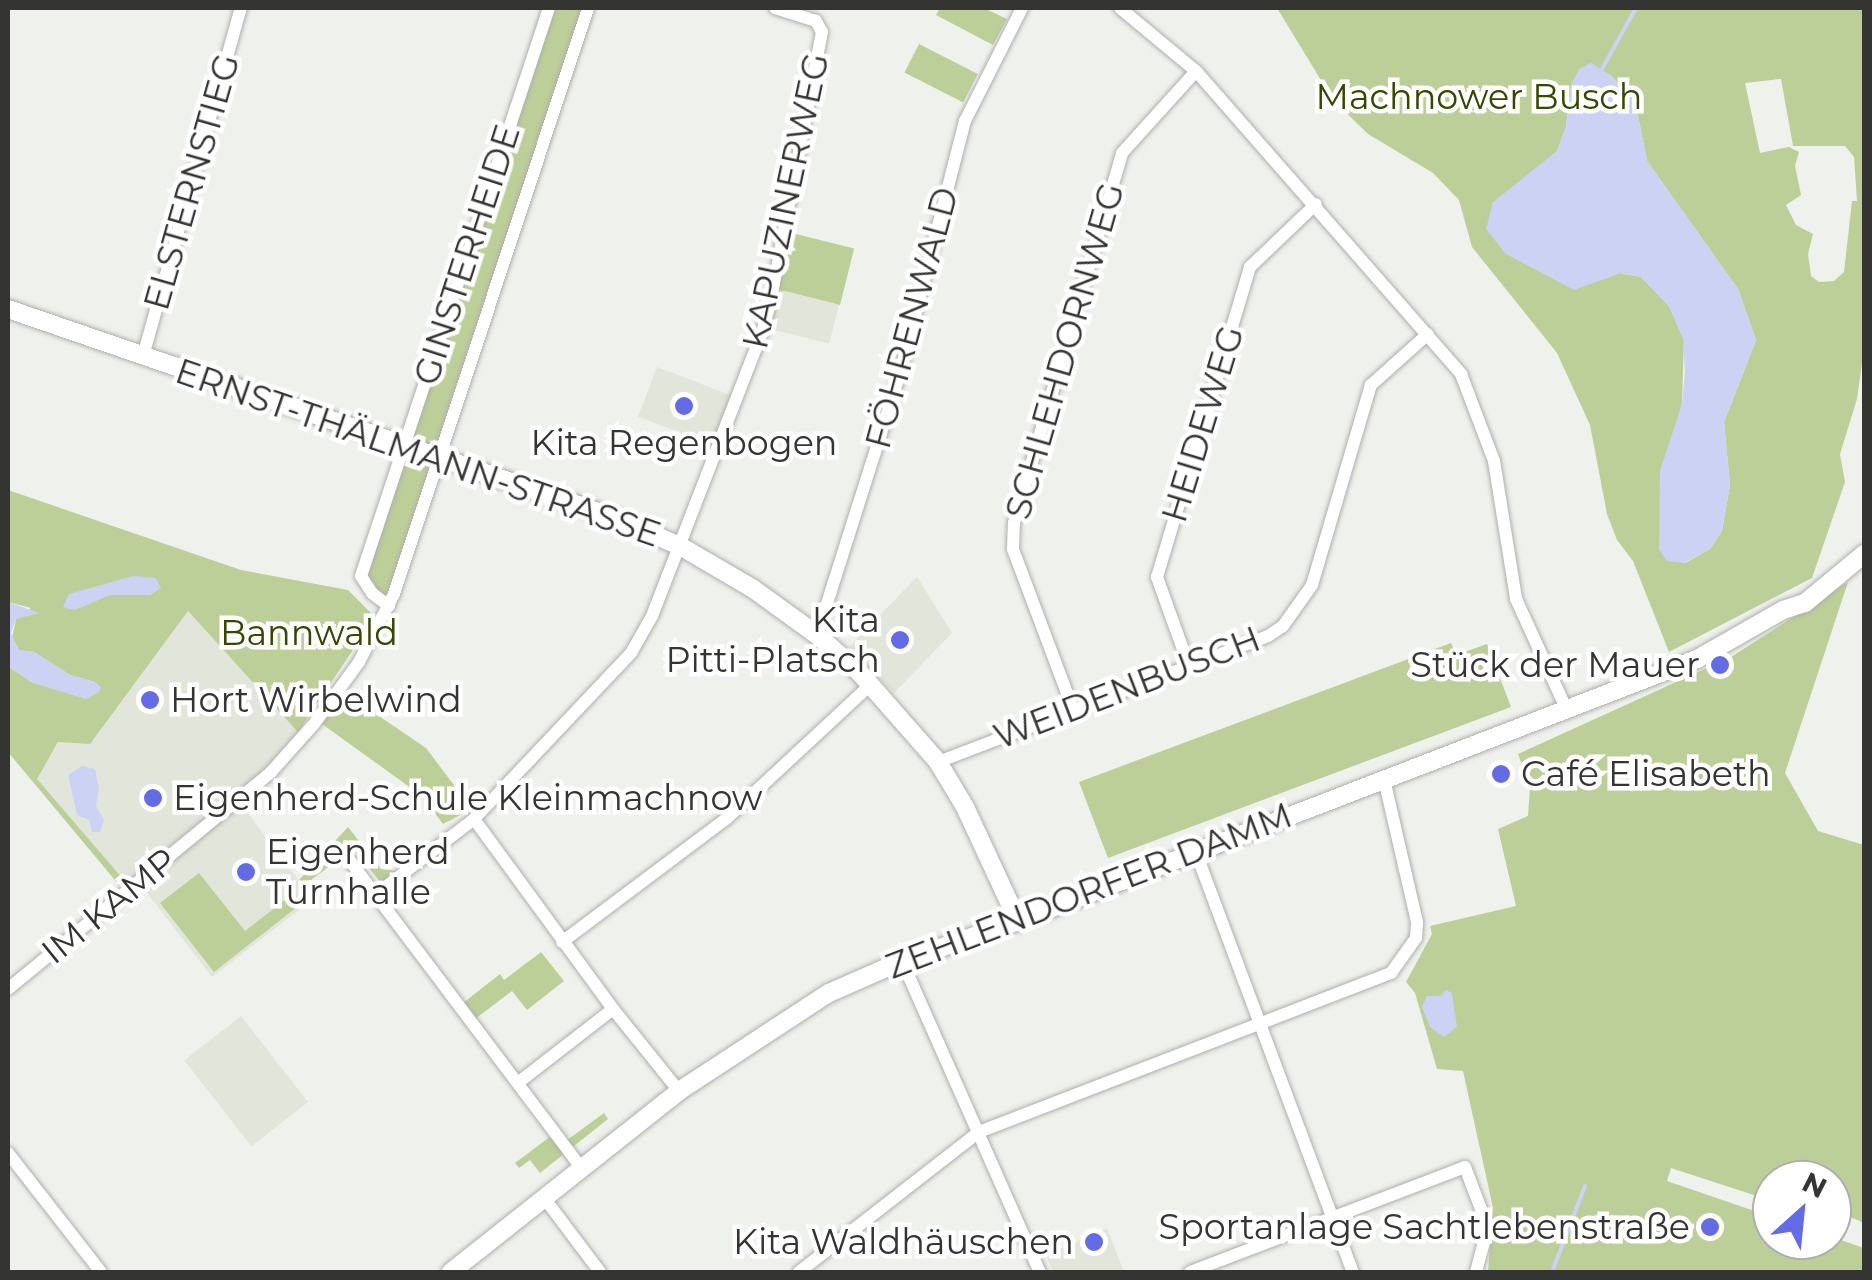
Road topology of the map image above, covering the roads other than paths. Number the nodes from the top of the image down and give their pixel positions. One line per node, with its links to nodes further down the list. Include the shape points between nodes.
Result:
1 (242, 8): 11 (street, ELSTERNSTIEG)
2 (549, 8): 12 (street, GINSTERHEIDE)
3 (588, 8): 13 (street, GINSTERHEIDE)
4 (776, 8): 14 (street, KAPUZINERWEG, via 816,22 822,32 762,333)
5 (1022, 8): 17 (street, FÖHRENWALD, via 965,120 901,370)
6 (1120, 8): 7 (street)
7 (1196, 71): 8 (street); 22 (street, SCHLEHDORNWEG, via 1122,153 1014,523 1013,549)
8 (1316, 204): 10 (street); 18 (street, HEIDEWEG, via 1250,267 1157,577)
9 (8, 308): 11 (main road, ERNST-THÄLMANN-STRASSE)
10 (1428, 334): 18 (street, WEIDENBUSCH, via 1371,385 1312,586 1297,611 1268,636); 21 (street, via 1460,374 1482,424 1516,598)
11 (143, 356): 12 (main road, ERNST-THÄLMANN-STRASSE)
12 (404, 445): 13 (main road, ERNST-THÄLMANN-STRASSE); 16 (street, GINSTERHEIDE, via 361,576)
13 (440, 457): 14 (main road, ERNST-THÄLMANN-STRASSE); 16 (street, GINSTERHEIDE)
14 (680, 546): 17 (main road, ERNST-THÄLMANN-STRASSE); 25 (street, KAPUZINERWEG, via 630,653)
15 (1864, 554): 21 (main road, ZEHLENDORFER DAMM, via 1805,597 1697,658)
16 (389, 606): 20 (street, GINSTERHEIDE)
17 (818, 635): 19 (main road, ERNST-THÄLMANN-STRASSE)
18 (1190, 666): 22 (street, WEIDENBUSCH)
19 (872, 684): 23 (main road, ERNST-THÄLMANN-STRASSE); 30 (street, via 727,818)
20 (337, 695): 32 (street, IM KAMP, via 271,772)
21 (1566, 708): 24 (main road, ZEHLENDORFER DAMM)
22 (1073, 709): 23 (street, WEIDENBUSCH)
23 (938, 762): 29 (main road, ERNST-THÄLMANN-STRASSE)
24 (1384, 779): 26 (main road, ZEHLENDORFER DAMM); 34 (street, via 1416,938 1392,974)
25 (474, 819): 28 (street, KAPUZINERWEG); 30 (street)
26 (1195, 850): 29 (main road, ZEHLENDORFER DAMM); 34 (street)
27 (344, 854): 28 (street)
28 (375, 894): 35 (street)
29 (1018, 921): 31 (main road, ZEHLENDORFER DAMM)
30 (562, 942): 33 (street)
31 (902, 961): 36 (main road, ZEHLENDORFER DAMM, via 829,993); 37 (street)
32 (8, 989)
33 (613, 1009): 35 (street); 36 (street)
34 (1260, 1023): 37 (street); 41 (street)
35 (518, 1082): 39 (street)
36 (679, 1091): 39 (main road, ZEHLENDORFER DAMM)
37 (978, 1132): 45 (street); 46 (street)
38 (8, 1153): 42 (street)
39 (582, 1169): 40 (main road, ZEHLENDORFER DAMM)
40 (544, 1199): 43 (main road, ZEHLENDORFER DAMM); 44 (street)
41 (1332, 1218): 47 (street); 48 (street); 49 (street, via 1465,1167 1484,1218)
42 (101, 1272)
43 (451, 1272)
44 (600, 1272)
45 (799, 1272)
46 (1040, 1272)
47 (1190, 1272)
48 (1353, 1272)
49 (1476, 1272)

